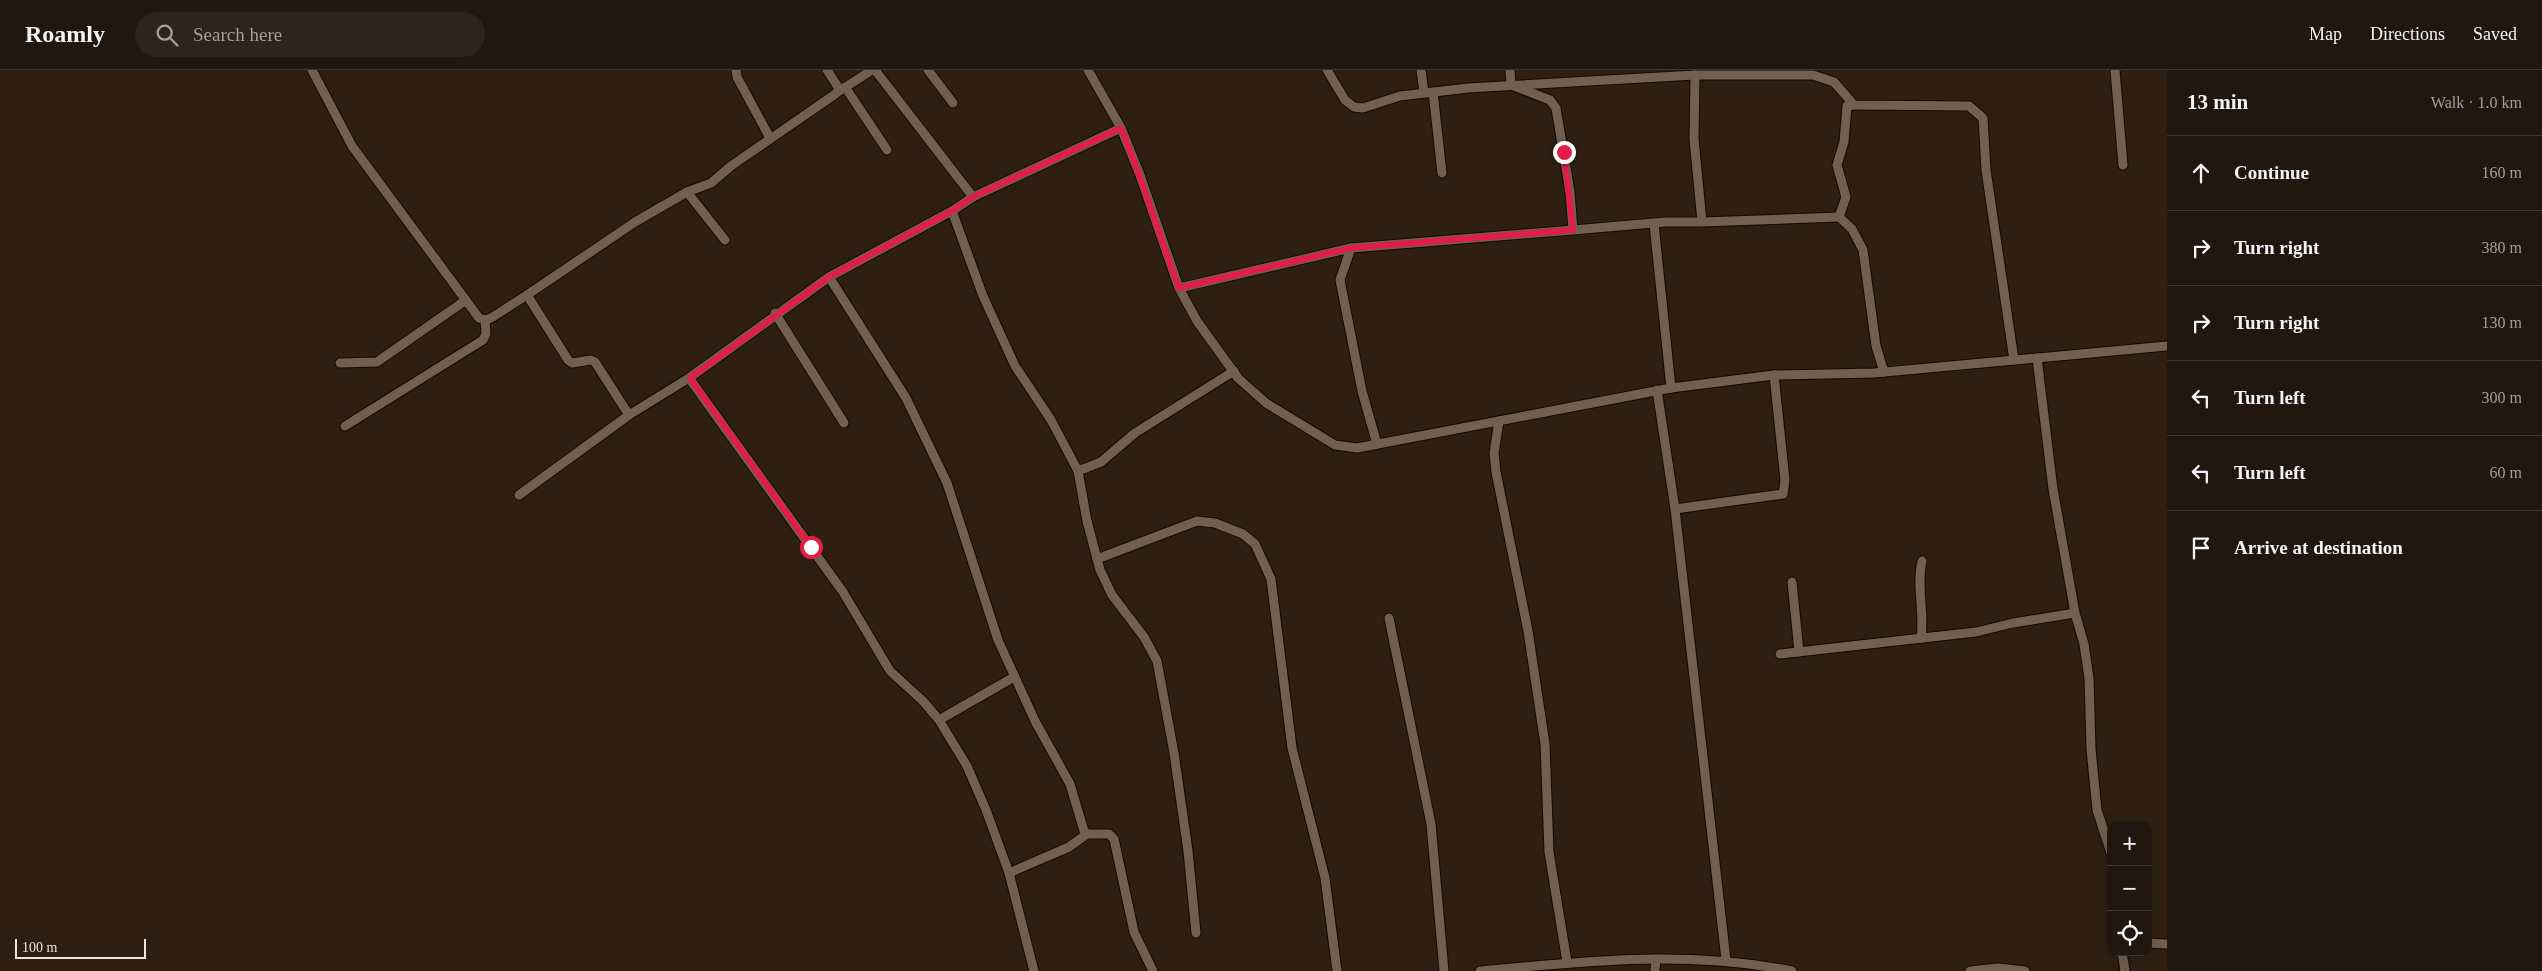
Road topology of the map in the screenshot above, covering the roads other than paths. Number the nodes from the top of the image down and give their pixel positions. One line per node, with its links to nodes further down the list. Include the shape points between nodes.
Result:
1 (312, 70): 35 (street, via 352,146)
2 (736, 70): 19 (street)
3 (827, 70): 14 (street)
4 (874, 70): 14 (street); 24 (street)
5 (928, 70): 16 (street)
6 (1088, 70): 18 (street)
7 (1327, 70): 15 (street, via 1345,100 1354,107 1363,108 1400,96)
8 (1421, 70): 15 (street)
9 (1510, 70): 13 (street)
10 (2115, 70): 21 (street)
11 (1816, 73): 12 (street); 17 (street, via 1834,82)
12 (1695, 75): 13 (street); 27 (street, via 1694,139)
13 (1511, 85): 15 (street); 29 (street, via 1550,100 1556,108)
14 (843, 88): 19 (street); 20 (street)
15 (1428, 93): 22 (street)
16 (953, 103)
17 (1854, 105): 26 (street, via 1846,106 1844,142 1837,165 1846,197); 40 (street, via 1969,106 1983,118 1985,162)
18 (1121, 128): 24 (street); 33 (street)
19 (770, 138): 23 (street, via 711,183)
20 (886, 150)
21 (2123, 165)
22 (1442, 173)
23 (687, 192): 30 (street); 34 (street, via 635,222)
24 (973, 197): 25 (street)
25 (952, 211): 32 (street); 53 (street, via 983,296 1015,366 1051,420)
26 (1839, 217): 27 (street); 43 (street, via 1852,229 1862,250 1876,346)
27 (1702, 222): 28 (street)
28 (1654, 224): 29 (street); 46 (street)
29 (1573, 230): 31 (street)
30 (725, 240)
31 (1351, 248): 33 (street); 52 (street, via 1340,280 1362,391)
32 (829, 277): 36 (street); 64 (street, via 906,398 947,483 998,640)
33 (1179, 288): 42 (street, via 1197,321)
34 (527, 295): 37 (street); 48 (street, via 568,360 572,363 596,362)
35 (466, 300): 37 (street, via 479,318); 41 (street, via 377,362)
36 (775, 313): 45 (street); 50 (street)
37 (485, 320): 51 (street, via 483,340)
38 (2167, 346): 39 (street)
39 (2037, 358): 40 (street); 59 (street, via 2053,489)
40 (2014, 360): 43 (street)
41 (340, 363)
42 (1234, 371): 52 (street, via 1266,403 1335,445 1357,448); 53 (street, via 1135,433 1101,462)
43 (1884, 372): 44 (street)
44 (1774, 375): 46 (street); 55 (street, via 1785,480 1782,494)
45 (690, 378): 48 (street); 65 (street, via 843,592 890,671)
46 (1671, 388): 47 (street)
47 (1657, 390): 49 (street); 55 (street)
48 (629, 415): 54 (street)
49 (1499, 421): 52 (street); 75 (street, via 1494,453 1496,472 1528,631 1545,744 1549,852)
50 (844, 424)
51 (345, 426)
52 (1378, 444)
53 (1078, 472): 56 (street)
54 (519, 495)
55 (1675, 509): 74 (street)
56 (1097, 559): 69 (street, via 1112,595 1144,637 1157,662 1174,753); 79 (street, via 1197,521 1215,523 1236,531 1255,544 1271,579 1292,748 1325,878)
57 (1922, 562): 61 (street)
58 (1792, 582): 62 (street)
59 (2074, 614): 61 (street); 67 (street, via 2084,644 2089,678 2097,810)
60 (1388, 618): 80 (street, via 1431,824)
61 (1922, 638): 62 (street)
62 (1799, 652): 63 (street)
63 (1780, 654)
64 (1014, 677): 65 (street); 66 (street, via 1070,784)
65 (939, 720): 68 (street, via 967,766)
66 (1087, 834): 68 (street, via 1068,847); 78 (street, via 1109,834 1114,839 1134,932)
67 (2107, 841)
68 (1009, 873): 77 (street)
69 (1196, 934)
70 (2152, 943): 71 (street)
71 (2167, 944)
72 (2123, 956): 86 (street)
73 (1656, 959): 74 (street); 75 (street); 82 (street)
74 (1726, 960): 83 (street)
75 (1567, 962): 76 (street)
76 (1494, 970): 81 (street)
77 (1034, 971)
78 (1153, 971)
79 (1337, 971)
80 (1444, 971)
81 (1480, 971)
82 (1655, 971)
83 (1792, 971)
84 (1970, 971): 85 (street, via 1998,968)
85 (2025, 971)
86 (2125, 971)

